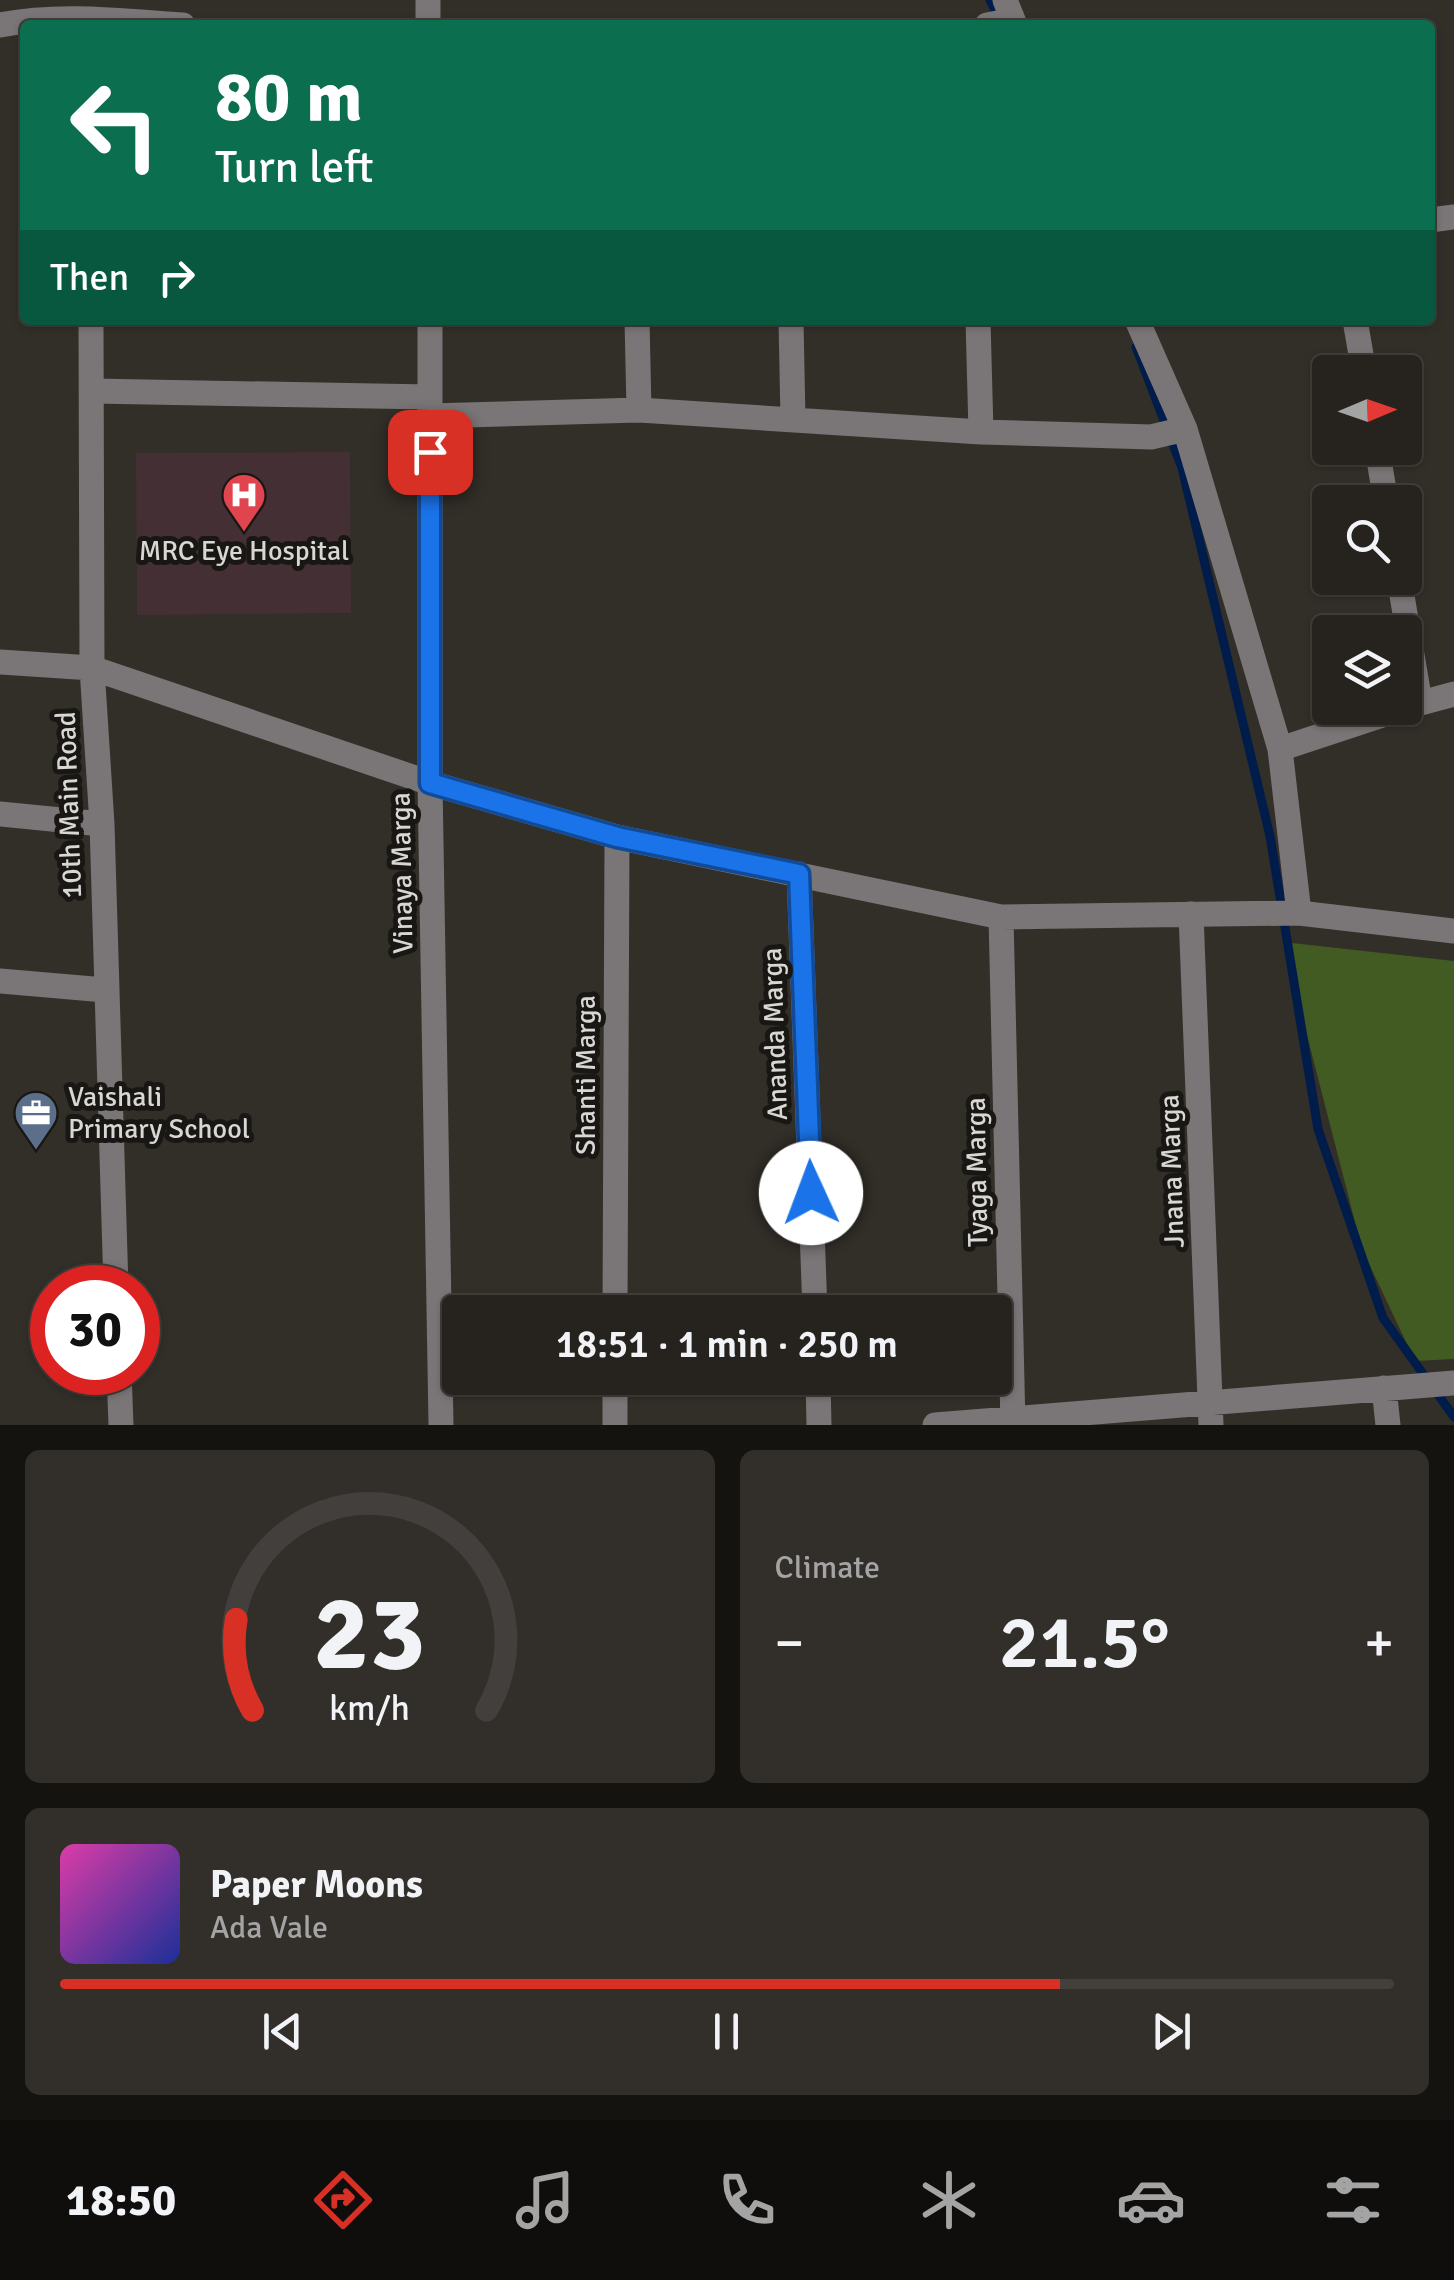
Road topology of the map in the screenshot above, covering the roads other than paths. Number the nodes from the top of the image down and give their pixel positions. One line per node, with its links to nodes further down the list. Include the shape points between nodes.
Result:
1 (91, 15): 2 (street); 3 (street)
2 (39, 20)
3 (137, 20)
4 (92, 325): 12 (street, 10th Main Road)
5 (430, 325): 13 (street, Vinaya Marga)
6 (637, 325): 14 (street)
7 (791, 325): 15 (street)
8 (978, 325): 16 (street)
9 (1138, 325): 17 (street)
10 (1357, 325): 11 (street)
11 (1361, 355)
12 (92, 391): 13 (street); 19 (street, 10th Main Road)
13 (430, 406): 14 (street); 24 (street, Vinaya Marga)
14 (638, 410): 15 (street)
15 (794, 420): 16 (street)
16 (980, 432): 17 (street)
17 (1170, 432): 23 (street)
18 (0, 662): 19 (street)
19 (92, 668): 24 (street); 26 (street, 10th Main Road)
20 (1454, 694): 21 (street)
21 (1422, 703)
22 (1351, 725): 23 (street)
23 (1280, 748): 29 (street)
24 (430, 783): 27 (street); 46 (street, Vinaya Marga)
25 (0, 814): 26 (street)
26 (102, 824): 34 (street, 10th Main Road)
27 (617, 837): 28 (street); 36 (street, Shanti Marga)
28 (799, 874): 31 (street); 37 (street, Ananda Marga)
29 (1292, 913): 30 (street); 32 (street)
30 (1191, 914): 31 (street); 43 (street, Jnana Marga)
31 (1001, 916): 44 (street, Tyaga Marga)
32 (1454, 931)
33 (0, 981): 34 (street)
34 (105, 990): 35 (street, 10th Main Road)
35 (115, 1265)
36 (615, 1295)
37 (814, 1295)
38 (1450, 1383): 39 (street)
39 (1384, 1388): 43 (street); 50 (street)
40 (120, 1395): 45 (street)
41 (615, 1395): 47 (street)
42 (818, 1395): 48 (street)
43 (1211, 1414): 44 (street)
44 (1014, 1422): 49 (street)
45 (121, 1425)
46 (441, 1425)
47 (615, 1425)
48 (819, 1425)
49 (935, 1425)
50 (1388, 1425)

